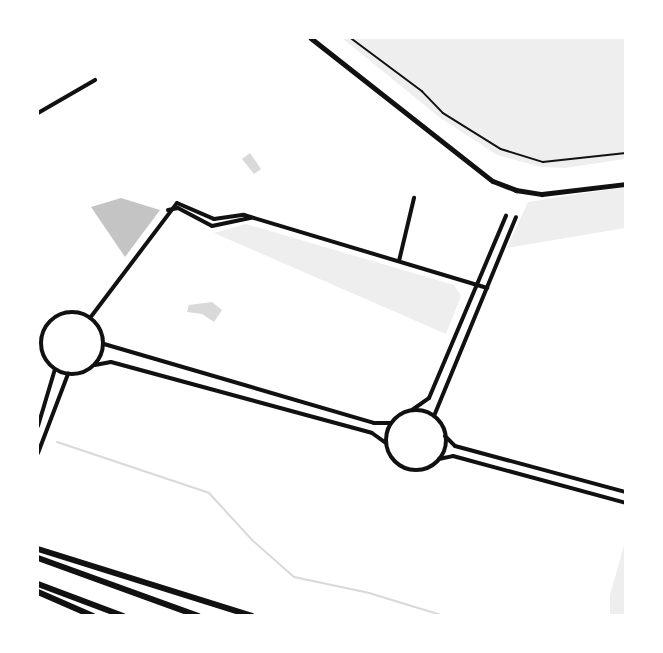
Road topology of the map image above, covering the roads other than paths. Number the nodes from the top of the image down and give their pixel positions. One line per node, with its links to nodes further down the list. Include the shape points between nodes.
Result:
1 (311, 38): 4 (street, via 493,181 542,194)
2 (95, 80): 3 (street)
3 (38, 113)
4 (626, 184)
5 (414, 198): 8 (street)
6 (506, 216): 9 (street)
7 (516, 218): 10 (street)
8 (399, 261): 9 (street); 11 (street, via 240,214 213,219 183,203 168,210)
9 (476, 285): 10 (street); 16 (street, via 429,398)
10 (487, 288): 17 (street)
11 (90, 318): 12 (street); 14 (street, via 72,312 47,326 41,344)
12 (104, 344): 13 (street); 18 (street, via 374,423)
13 (95, 365): 15 (street, via 83,373); 21 (street, via 111,362 372,433)
14 (55, 369): 15 (street); 19 (street)
15 (68, 375): 22 (street)
16 (412, 410): 17 (street); 18 (street)
17 (434, 416): 20 (street)
18 (391, 423): 21 (street)
19 (38, 426)
20 (445, 436): 23 (street); 24 (street, via 455,446)
21 (386, 443): 23 (street, via 397,463 408,469 430,466)
22 (38, 453)
23 (439, 459): 25 (street, via 453,456)
24 (626, 492)
25 (626, 503)
26 (38, 549): 33 (highway)
27 (38, 558): 32 (highway)
28 (38, 584): 31 (highway)
29 (38, 592): 30 (highway)
30 (93, 615)
31 (123, 615)
32 (198, 615)
33 (252, 615)

